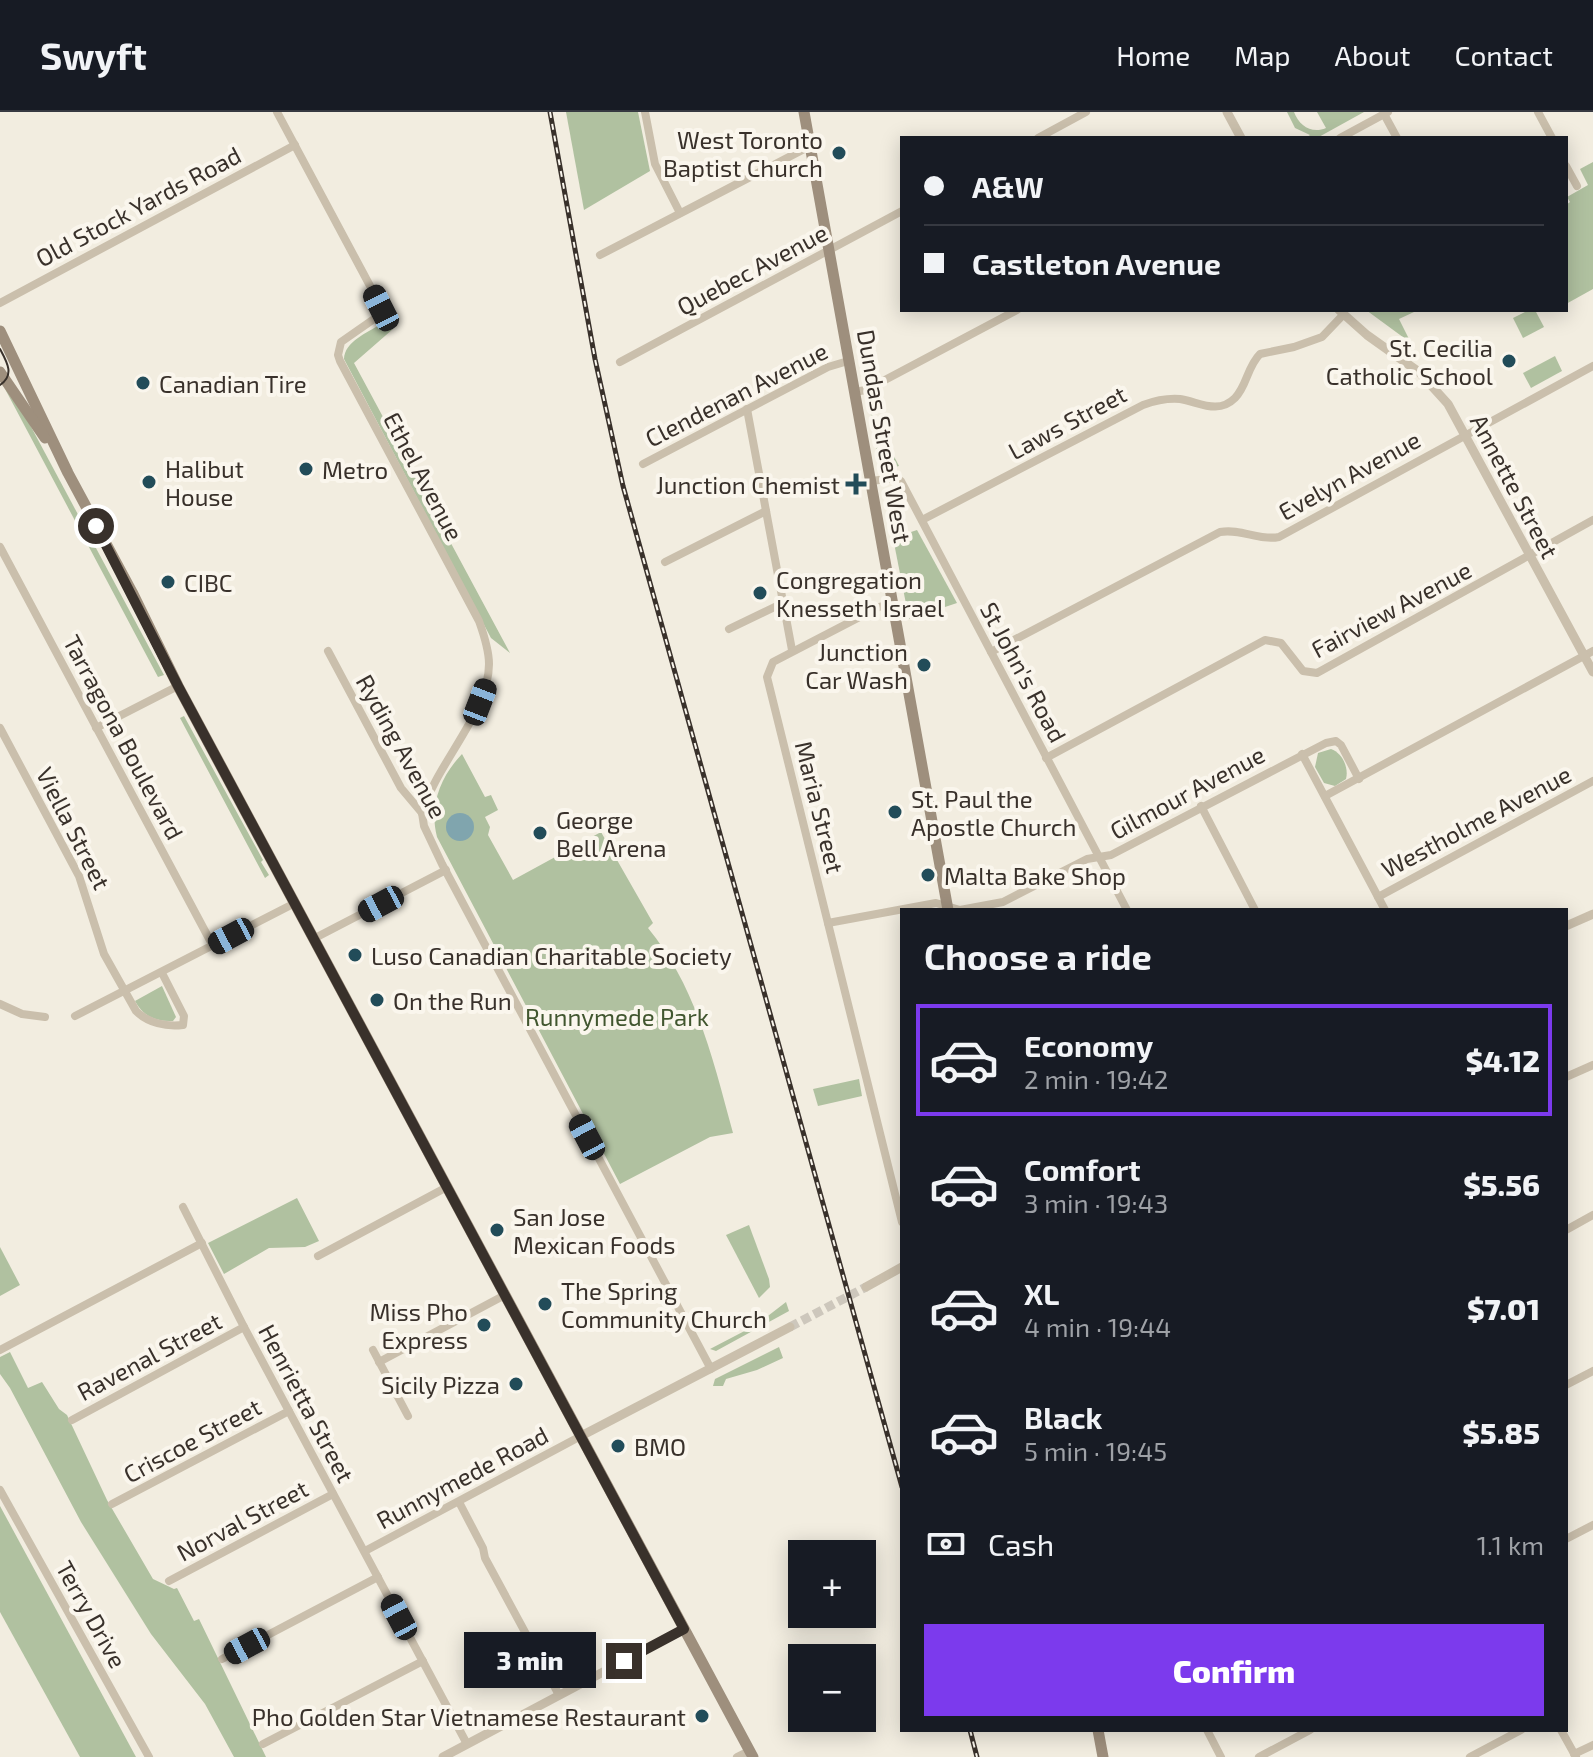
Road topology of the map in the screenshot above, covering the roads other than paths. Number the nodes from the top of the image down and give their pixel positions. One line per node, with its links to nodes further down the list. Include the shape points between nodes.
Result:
1 (277, 112): 13 (street)
2 (645, 112): 18 (street, via 655,164)
3 (804, 112): 14 (main road, Dundas Street West)
4 (1086, 112): 8 (street)
5 (1227, 112): 9 (street)
6 (1538, 112): 12 (street)
7 (1386, 113): 10 (street); 11 (street)
8 (1042, 136)
9 (1240, 136)
10 (1344, 136)
11 (1396, 136)
12 (1551, 136)
13 (295, 145): 21 (street, Old Stock Yards Road); 58 (street, Ethel Avenue, via 384,312 346,337 338,348 340,361 479,621 488,650 487,685 432,784)
14 (810, 146): 18 (street); 19 (main road, Dundas Street West)
15 (1568, 170): 16 (street)
16 (1577, 186)
17 (900, 212): 19 (street, Quebec Avenue)
18 (680, 213): 20 (street)
19 (828, 251): 25 (main road, Dundas Street West); 26 (street, Quebec Avenue)
20 (600, 255)
21 (0, 303)
22 (1013, 312): 29 (street)
23 (1341, 313): 31 (street, Annette Street, via 1424,377); 36 (street, Laws Street, via 1322,337 1260,354 1226,405 1173,399 1143,405)
24 (0, 331): 33 (main road)
25 (848, 361): 29 (main road, Dundas Street West); 30 (street, Clendenan Avenue)
26 (620, 362)
27 (1593, 366): 31 (street, Evelyn Avenue)
28 (0, 372): 33 (main road)
29 (854, 392): 34 (main road, Dundas Street West)
30 (747, 409): 32 (street, Clendenan Avenue); 35 (street)
31 (1466, 434): 39 (street, Annette Street); 46 (street, Evelyn Avenue, via 1279,537 1233,529 1220,532)
32 (643, 464)
33 (68, 473): 49 (main road)
34 (871, 481): 36 (street, St John's Road, via 901,481); 42 (main road, Dundas Street West)
35 (766, 511): 40 (street); 41 (street)
36 (922, 520): 46 (street, St John's Road)
37 (1593, 520): 39 (street, Fairview Avenue)
38 (0, 547): 51 (street, Tarragona Boulevard)
39 (1530, 556): 47 (street, Annette Street); 53 (street, Fairview Avenue, via 1317,673 1299,669 1279,642 1262,641)
40 (665, 562)
41 (783, 603): 43 (street); 44 (street)
42 (893, 603): 44 (street); 64 (main road, Dundas Street West)
43 (729, 629)
44 (792, 650): 71 (street, Maria Street, via 773,662 767,677)
45 (328, 651): 58 (street, Ryding Avenue, via 401,788)
46 (991, 652): 53 (street, St John's Road)
47 (1589, 654): 48 (street, Annette Street); 54 (street)
48 (1593, 672)
49 (178, 686): 51 (street); 62 (main road)
50 (0, 728): 76 (street, Viella Street, via 79,876 104,954)
51 (96, 728): 74 (street, Tarragona Boulevard)
52 (1302, 754): 54 (street, Gilmour Avenue, via 1338,741); 56 (street); 57 (street, Gilmour Avenue)
53 (1046, 758): 59 (street, St John's Road)
54 (1359, 779): 56 (street)
55 (1593, 781): 61 (street, Westholme Avenue)
56 (1325, 796): 61 (street)
57 (1201, 806): 59 (street, Gilmour Avenue, via 1111,855); 67 (street)
58 (422, 813): 60 (street, Ryding Avenue)
59 (1099, 856): 65 (street, Gilmour Avenue, via 1003,902); 66 (street, St John's Road)
60 (446, 870): 73 (street); 97 (street, Ryding Avenue)
61 (1378, 897): 68 (street)
62 (295, 903): 73 (main road); 74 (street)
63 (909, 908): 64 (street, Gilmour Avenue, via 936,903)
64 (948, 908)
65 (971, 908)
66 (1126, 908)
67 (1254, 908)
68 (1384, 908)
69 (900, 910): 71 (street, Gilmour Avenue)
70 (1593, 914): 72 (street)
71 (828, 923): 84 (street, Maria Street)
72 (1568, 925)
73 (315, 938): 82 (main road)
74 (213, 946): 75 (street)
75 (162, 973): 76 (street); 76 (street, Viella Street, via 184,1016 183,1025 143,1018)
76 (125, 992): 78 (street)
77 (0, 1004): 79 (street)
78 (75, 1016)
79 (45, 1017)
80 (1593, 1065): 81 (street)
81 (1568, 1076)
82 (447, 1187): 88 (street); 91 (main road)
83 (183, 1207): 87 (street, Henrietta Street)
84 (900, 1214)
85 (1593, 1215): 86 (street)
86 (1568, 1229)
87 (202, 1243): 92 (street, Henrietta Street); 94 (street)
88 (318, 1256)
89 (900, 1268): 90 (street)
90 (866, 1287)
91 (505, 1295): 96 (street); 103 (main road)
92 (244, 1327): 100 (street, Henrietta Street); 102 (street, Ravenal Street)
93 (790, 1327): 97 (street, Runnymede Road)
94 (0, 1350)
95 (373, 1350): 96 (street)
96 (379, 1362): 101 (street)
97 (711, 1369): 103 (street, Runnymede Road)
98 (1593, 1371): 99 (street)
99 (1568, 1384)
100 (289, 1411): 105 (street, Henrietta Street); 107 (street, Criscoe Street)
101 (408, 1416)
102 (72, 1420)
103 (581, 1436): 106 (street, Runnymede Road); 113 (main road)
104 (0, 1490): 127 (street, Terry Drive)
105 (333, 1494): 110 (street, Henrietta Street); 112 (street, Norval Street)
106 (459, 1502): 110 (street, Runnymede Road); 116 (street)
107 (112, 1504)
108 (1593, 1525): 109 (street)
109 (1568, 1538)
110 (365, 1551): 111 (street, Henrietta Street)
111 (378, 1577): 114 (street); 115 (street, Henrietta Street)
112 (169, 1581)
113 (684, 1629): 116 (street); 125 (main road)
114 (222, 1659)
115 (423, 1661): 122 (street); 123 (street, Henrietta Street)
116 (559, 1695): 123 (street)
117 (1098, 1732): 130 (main road)
118 (1208, 1732): 131 (street)
119 (1306, 1732): 132 (street)
120 (1517, 1732): 133 (street)
121 (1562, 1732): 126 (street)
122 (263, 1744)
123 (467, 1744): 128 (street)
124 (1593, 1745): 126 (street)
125 (751, 1754): 129 (street)
126 (1575, 1756)
127 (149, 1757)
128 (443, 1757)
129 (737, 1757)
130 (1103, 1757)
131 (1221, 1757)
132 (1259, 1757)
133 (1470, 1757)

